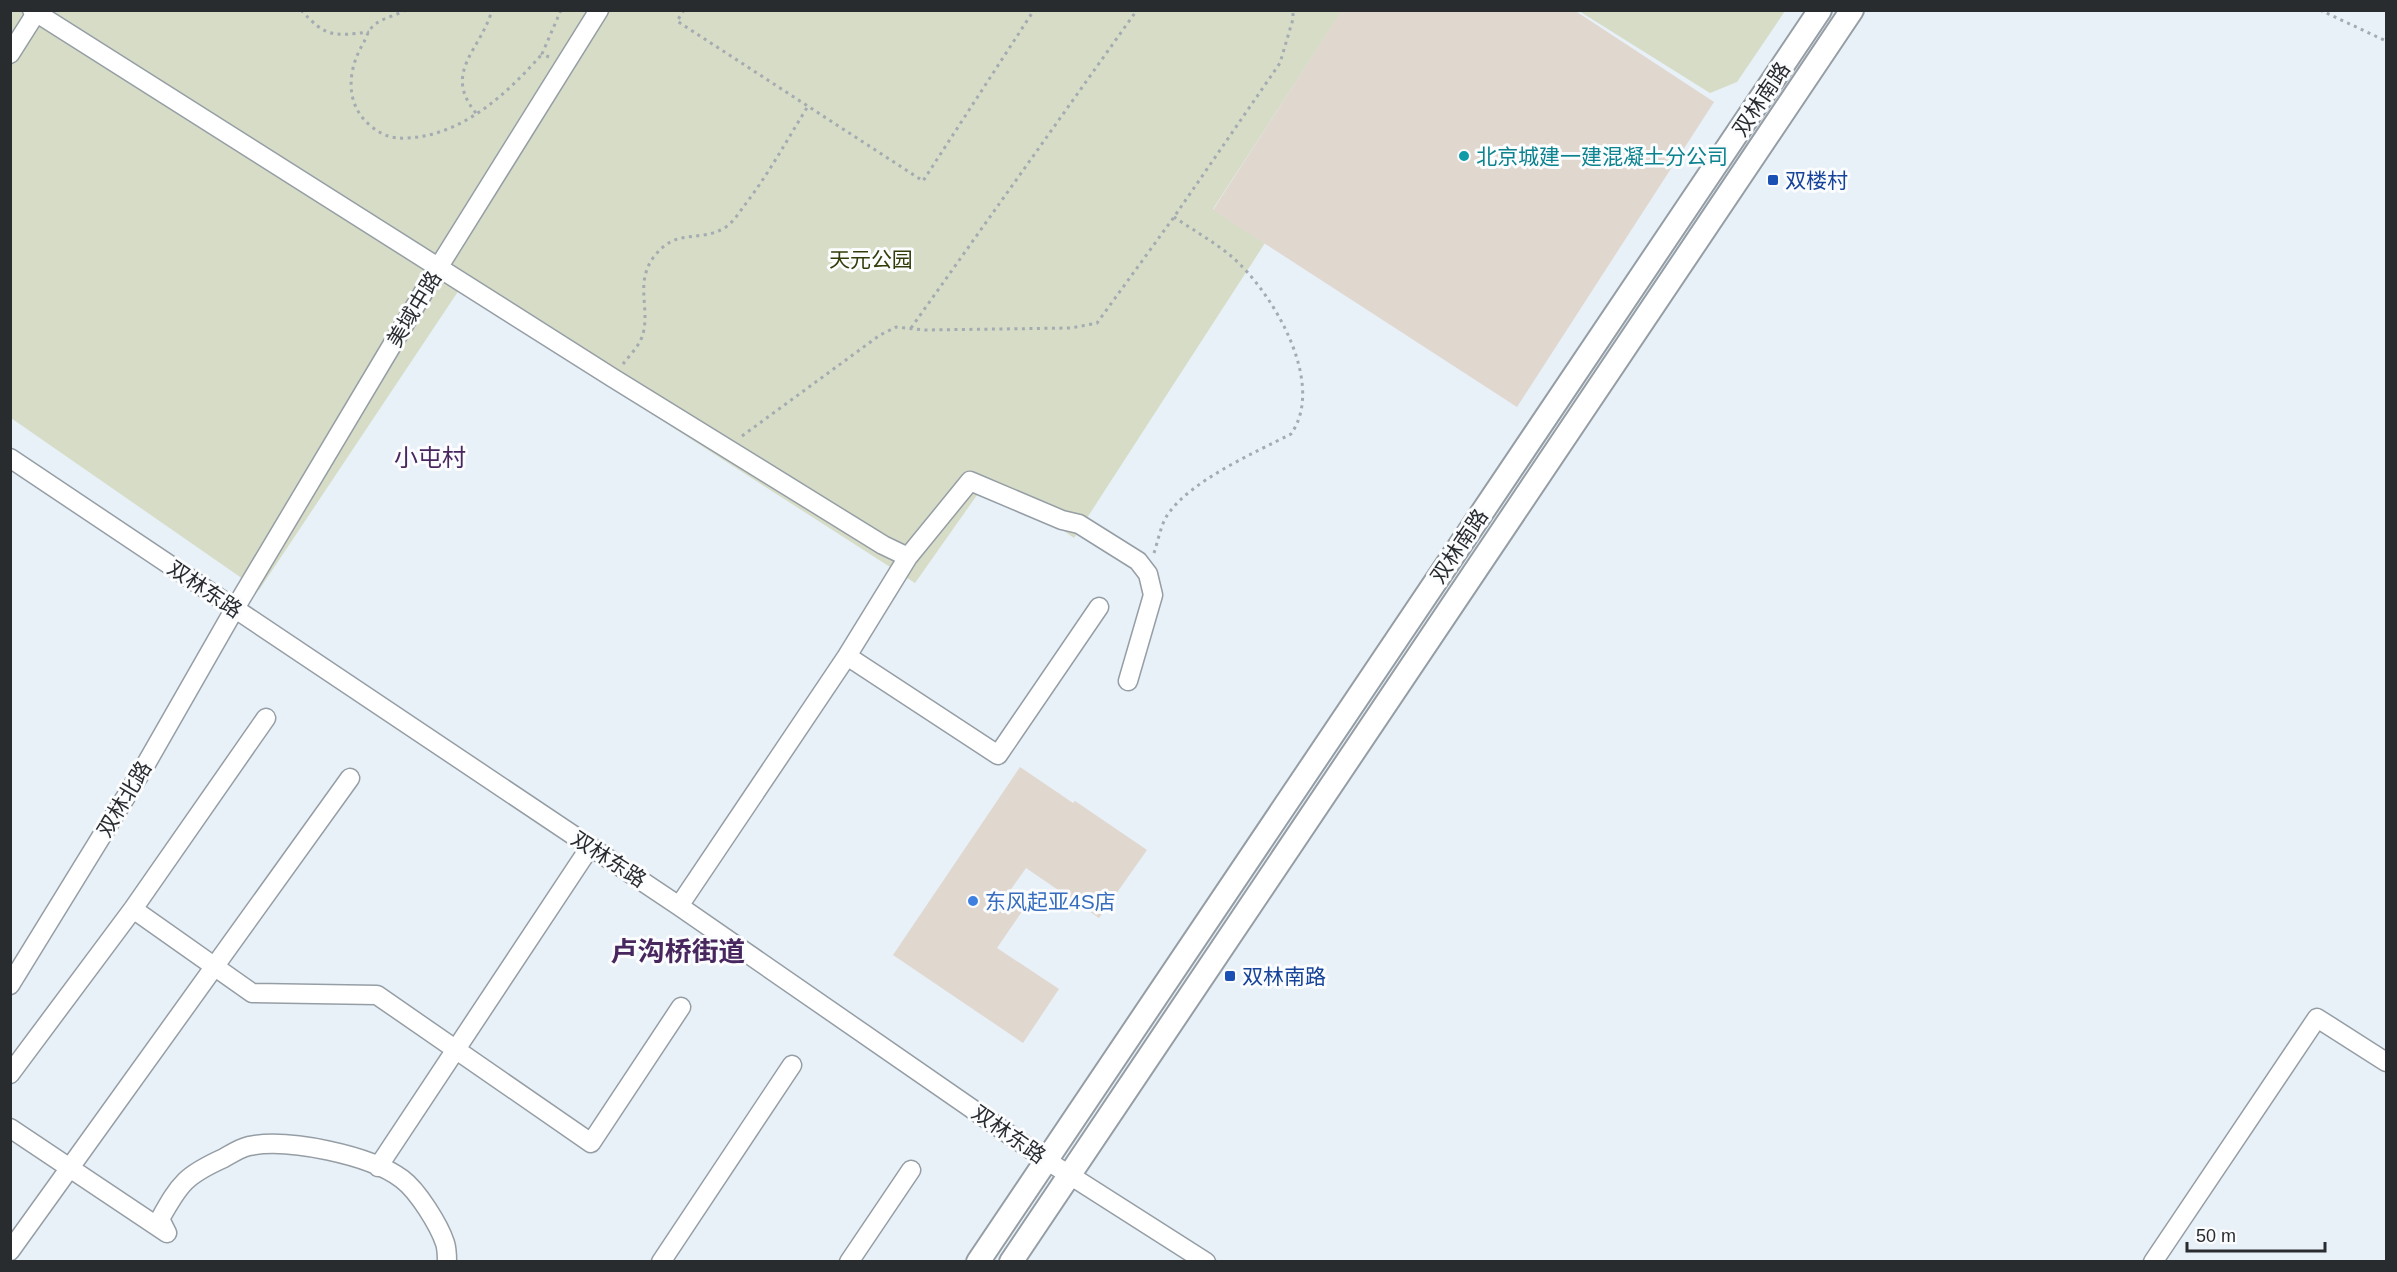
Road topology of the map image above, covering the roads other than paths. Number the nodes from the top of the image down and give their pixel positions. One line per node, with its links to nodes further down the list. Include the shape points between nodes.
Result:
1 (599, 10): 6 (street, 美域中路)
2 (1820, 10): 26 (street, 双林南路)
3 (1852, 10): 30 (street, 双林南路)
4 (34, 12): 5 (street); 6 (street)
5 (10, 54)
6 (438, 268): 8 (street); 10 (street, 美域中路)
7 (10, 458): 10 (street, 双林东路)
8 (908, 557): 11 (street); 12 (street, via 970,481 1079,524 1138,561 1148,574 1154,595)
9 (1099, 607): 11 (street, via 998,755)
10 (234, 610): 15 (street, 双林东路); 19 (street, 双林北路, via 146,764)
11 (847, 656): 16 (street)
12 (1128, 681)
13 (266, 718): 17 (street)
14 (350, 778): 18 (street)
15 (590, 848): 16 (street, 双林东路); 21 (street)
16 (680, 906): 26 (street, 双林东路)
17 (133, 909): 18 (street); 24 (street)
18 (215, 967): 21 (street, via 252,993 377,995); 28 (street)
19 (10, 985)
20 (681, 1007): 21 (street, via 591,1143)
21 (457, 1052): 27 (street)
22 (2386, 1062): 38 (street, via 2317,1018)
23 (792, 1065): 33 (street)
24 (10, 1074)
25 (10, 1128): 28 (street)
26 (1046, 1160): 30 (street, 双林东路); 35 (street, 双林南路)
27 (378, 1167): 28 (street, via 327,1149 291,1144 248,1146 199,1170 177,1188 160,1219 167,1233); 32 (street, via 403,1180 426,1206 446,1244)
28 (70, 1168): 31 (street)
29 (911, 1170): 34 (street)
30 (1069, 1174): 36 (street, 双林南路); 37 (street, 双林东路)
31 (10, 1251)
32 (447, 1262)
33 (661, 1262)
34 (849, 1262)
35 (978, 1262)
36 (1011, 1262)
37 (1206, 1262)
38 (2153, 1262)

